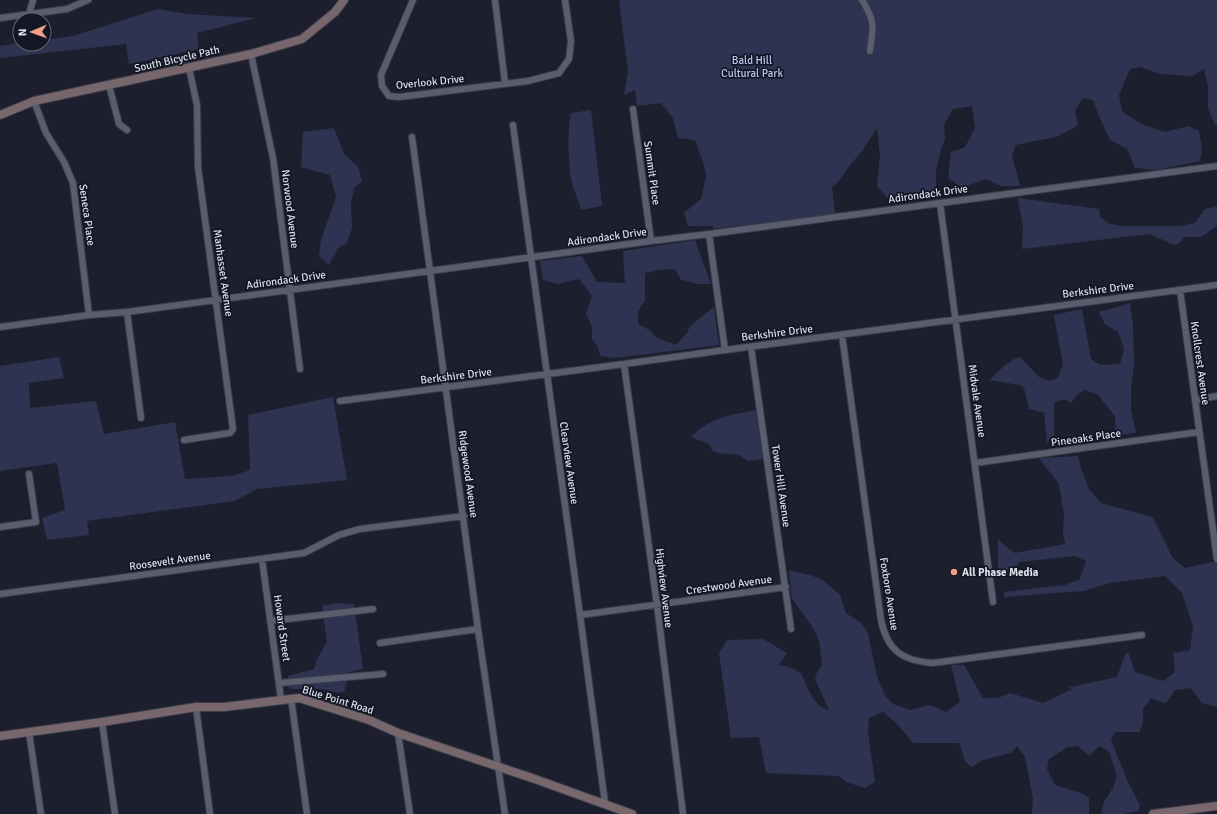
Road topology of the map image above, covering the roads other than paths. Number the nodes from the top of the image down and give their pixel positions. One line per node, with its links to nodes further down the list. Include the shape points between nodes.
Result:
1 (33, 0): 8 (street)
2 (88, 0): 9 (street, via 67,9)
3 (344, 0): 13 (street, South Bicycle Path, via 335,12 302,40)
4 (413, 0): 15 (street, Overlook Drive, via 382,75 382,86 389,96 399,97)
5 (495, 0): 15 (street)
6 (565, 0): 15 (street, Overlook Drive, via 571,41 569,59 559,73 528,81)
7 (862, 0): 12 (street, via 871,15 873,25)
8 (30, 12)
9 (44, 12)
10 (12, 16): 11 (street)
11 (0, 18)
12 (870, 51)
13 (251, 54): 14 (street, South Bicycle Path); 30 (street, Norwood Avenue, via 273,158)
14 (189, 68): 16 (street, South Bicycle Path); 32 (street, Manhasset Avenue, via 197,105 198,167)
15 (505, 83)
16 (109, 85): 17 (street, South Bicycle Path); 21 (street, via 119,124)
17 (34, 101): 19 (street, South Bicycle Path); 34 (street, Seneca Place, via 46,133 64,162 73,183)
18 (633, 109): 26 (street, Summit Place)
19 (0, 115)
20 (513, 125): 27 (street, Clearview Avenue)
21 (127, 130)
22 (412, 137): 28 (street, Ridgewood Avenue)
23 (1217, 166): 24 (street, Adirondack Drive)
24 (940, 202): 25 (street, Adirondack Drive); 35 (street, Midvale Avenue)
25 (709, 234): 26 (street, Adirondack Drive); 39 (street)
26 (651, 241): 27 (street, Adirondack Drive)
27 (531, 257): 28 (street, Adirondack Drive); 42 (street, Clearview Avenue)
28 (430, 271): 30 (street, Adirondack Drive); 43 (street, Ridgewood Avenue)
29 (1217, 285): 31 (street, Berkshire Drive)
30 (290, 289): 32 (street, Adirondack Drive); 41 (street, Norwood Avenue)
31 (1180, 290): 35 (street, Berkshire Drive); 45 (street, Knollcrest Avenue)
32 (217, 299): 33 (street, Adirondack Drive); 49 (street, Manhasset Avenue, via 233,429 230,433)
33 (127, 312): 34 (street, Adirondack Drive); 47 (street)
34 (90, 315): 36 (street, Adirondack Drive)
35 (956, 319): 37 (street, Berkshire Drive); 50 (street, Midvale Avenue)
36 (0, 327)
37 (842, 335): 38 (street, Berkshire Drive); 65 (street, Foxboro Avenue, via 881,620 886,639 898,653 916,662 932,663)
38 (751, 347): 39 (street, Berkshire Drive); 56 (street, Tower Hill Avenue)
39 (725, 350): 40 (street, Berkshire Drive)
40 (624, 364): 42 (street, Berkshire Drive); 59 (street, Highview Avenue)
41 (300, 369)
42 (546, 374): 43 (street, Berkshire Drive); 61 (street, Clearview Avenue)
43 (446, 387): 46 (street, Berkshire Drive); 52 (street, Ridgewood Avenue)
44 (1217, 396): 45 (street)
45 (1195, 400): 48 (street, Knollcrest Avenue)
46 (340, 401)
47 (141, 418)
48 (1199, 432): 50 (street, Pineoaks Place); 55 (street, Knollcrest Avenue)
49 (184, 440)
50 (975, 463): 58 (street, Midvale Avenue)
51 (29, 474): 53 (street, via 36,522)
52 (464, 516): 54 (street, Roosevelt Avenue, via 360,529 339,535 304,553); 63 (street, Ridgewood Avenue)
53 (0, 527)
54 (262, 559): 57 (street, Roosevelt Avenue); 62 (street, Howard Street)
55 (1217, 559)
56 (786, 587): 59 (street, Crestwood Avenue); 64 (street, Tower Hill Avenue)
57 (0, 594)
58 (993, 602)
59 (657, 605): 61 (street, Crestwood Avenue); 87 (street, Highview Avenue)
60 (372, 609): 62 (street)
61 (580, 615): 77 (street, Clearview Avenue)
62 (270, 621): 68 (street, Howard Street)
63 (478, 629): 66 (street); 76 (street, Ridgewood Avenue)
64 (791, 629)
65 (1142, 635)
66 (380, 643)
67 (383, 674): 68 (street)
68 (279, 683): 70 (street, Howard Street)
69 (291, 698): 70 (street, Blue Point Road); 74 (street, Blue Point Road, via 299,698 369,720); 83 (street)
70 (281, 699): 71 (street, Blue Point Road, via 224,707)
71 (196, 707): 72 (street, Blue Point Road); 82 (street)
72 (102, 722): 73 (street, Blue Point Road); 81 (street)
73 (29, 732): 75 (street, Blue Point Road); 80 (street)
74 (398, 732): 76 (street, Blue Point Road); 84 (street)
75 (0, 736)
76 (499, 767): 77 (street, Blue Point Road); 85 (street, Ridgewood Avenue)
77 (605, 803): 86 (street, Blue Point Road)
78 (1217, 806): 79 (street)
79 (1186, 812): 88 (street)
80 (41, 814)
81 (115, 814)
82 (210, 814)
83 (307, 814)
84 (410, 814)
85 (505, 814)
86 (632, 814)
87 (683, 814)
88 (1153, 814)

